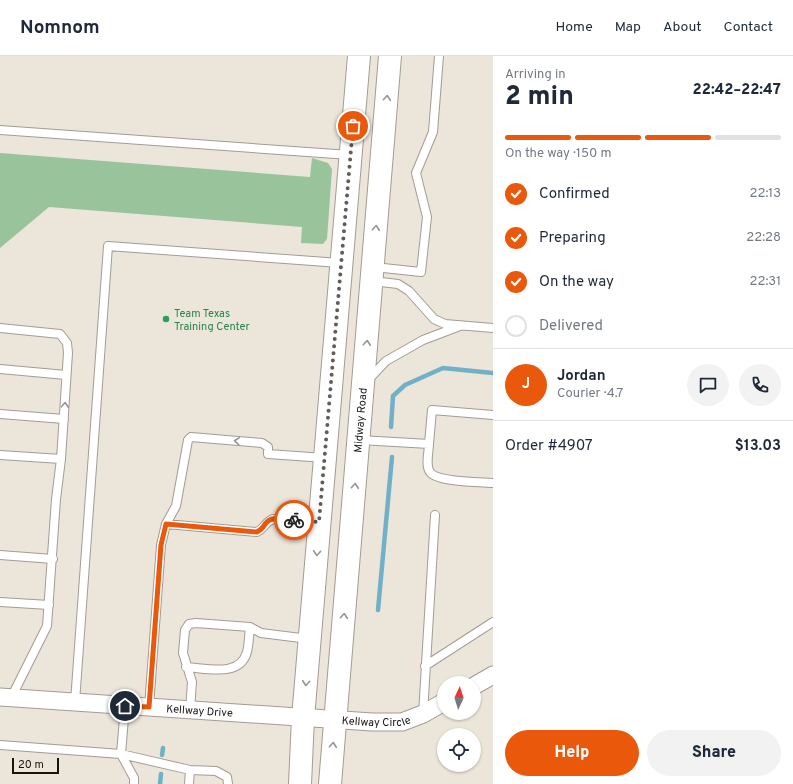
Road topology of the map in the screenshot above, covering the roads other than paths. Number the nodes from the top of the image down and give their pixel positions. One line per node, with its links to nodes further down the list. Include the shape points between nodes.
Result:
1 (359, 56): 5 (main road)
2 (390, 56): 7 (main road, Midway Road, one-way to 2)
3 (439, 56): 7 (lane, via 433,132 416,173 427,217 421,272)
4 (0, 130): 5 (lane)
5 (350, 155): 6 (main road)
6 (341, 263): 7 (main road); 20 (main road); 38 (lane, via 108,246)
7 (372, 274): 8 (lane, via 409,290 434,319 446,324); 13 (main road, Midway Road, one-way to 7)
8 (461, 325): 10 (lane); 13 (lane, via 423,340 386,360)
9 (0, 328): 12 (lane, via 60,334 66,343)
10 (493, 328)
11 (0, 369): 12 (lane)
12 (66, 375): 16 (lane, one-way to 12)
13 (364, 384): 17 (main road, Midway Road)
14 (0, 414): 16 (lane)
15 (493, 415): 18 (lane, via 432,410)
16 (64, 419): 21 (lane)
17 (359, 440): 18 (lane); 45 (main road, Midway Road, one-way to 17)
18 (429, 444): 22 (lane, via 430,474 440,479)
19 (0, 455): 21 (lane)
20 (325, 458): 24 (main road); 25 (lane, one-way to 25, via 268,454 268,447 262,443 192,437 186,444 176,506)
21 (62, 459): 27 (lane, via 56,499)
22 (493, 483)
23 (435, 515): 33 (lane)
24 (319, 522): 25 (lane, via 273,519 268,520 263,529 257,532); 32 (main road, one-way to 32)
25 (166, 524): 41 (lane, via 161,545)
26 (0, 555): 27 (lane)
27 (53, 559): 29 (lane)
28 (0, 602): 29 (lane)
29 (49, 605): 37 (lane, via 47,626)
30 (493, 622): 33 (lane)
31 (250, 627): 32 (lane, via 261,633); 34 (lane, via 247,652 243,662 237,666 228,670); 34 (lane, via 189,624 184,637 183,653)
32 (310, 639): 44 (main road, one-way to 44)
33 (425, 666): 43 (lane)
34 (186, 667): 42 (lane, via 192,682)
35 (493, 675): 36 (street)
36 (481, 682)
37 (6, 697): 38 (street, Kellway Drive)
38 (75, 702): 39 (street, Kellway Drive)
39 (125, 706): 41 (street, Kellway Drive); 47 (lane)
40 (437, 706): 43 (street, Kellway Circle)
41 (149, 707): 42 (street, Kellway Drive)
42 (190, 710): 44 (street, Kellway Drive)
43 (423, 714): 45 (street, Kellway Circle, via 402,722)
44 (303, 718): 45 (street, Kellway Circle); 52 (main road)
45 (336, 720): 53 (main road, Midway Road, one-way to 45)
46 (0, 745): 47 (lane)
47 (121, 754): 48 (lane); 49 (lane, via 134,778)
48 (190, 770): 50 (lane); 51 (lane, via 216,771 227,777)
49 (134, 784)
50 (189, 784)
51 (228, 784)
52 (300, 784)
53 (330, 784)

